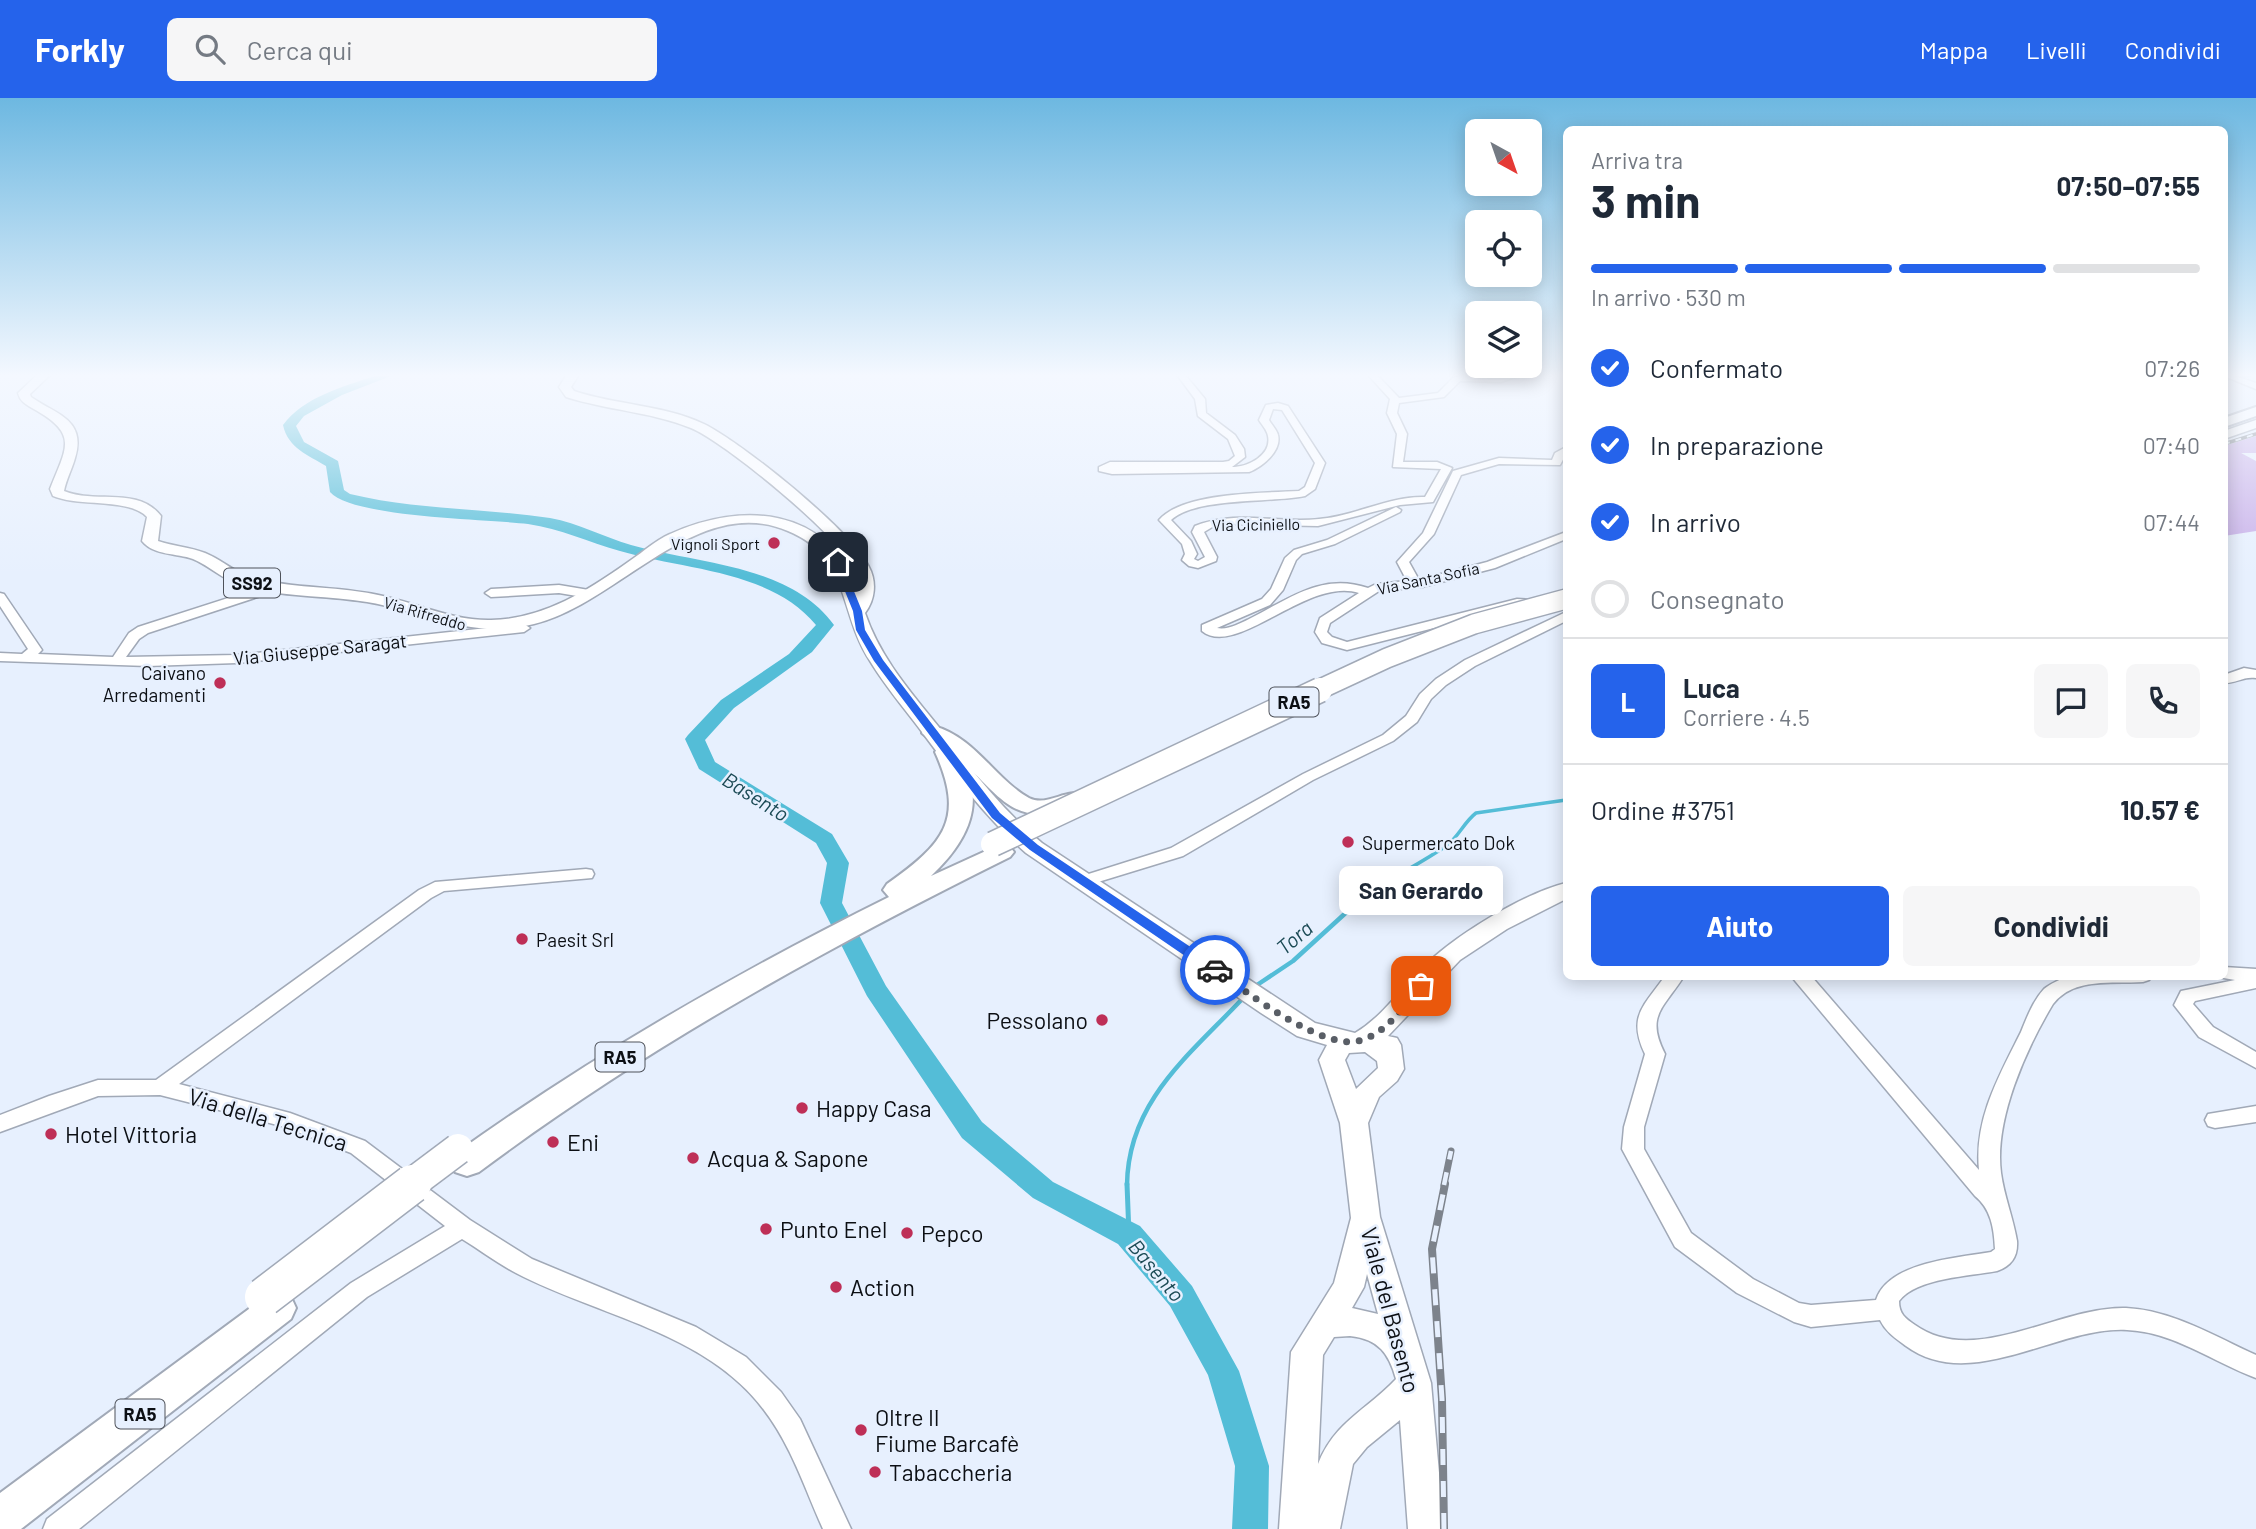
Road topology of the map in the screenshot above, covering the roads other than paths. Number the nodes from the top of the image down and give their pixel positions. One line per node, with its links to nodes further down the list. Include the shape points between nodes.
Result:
1 (74, 443): 13 (main road, Via Rifreddo / SS92, via 58,493 73,499 145,507 154,516 153,544 199,556 231,577)
2 (721, 443): 22 (main road, via 767,476 840,541 861,566 865,593)
3 (1235, 443): 4 (street, Via Ciciniello, via 1241,453 1237,461 1223,465 1110,465 1103,469 1225,472 1252,468)
4 (1273, 443)
5 (1307, 443): 10 (street, Via Ciciniello, via 1320,463 1310,489 1301,494 1228,501 1168,514 1165,520 1187,543 1191,563 1210,561 1198,532 1206,524 1319,523 1385,503)
6 (1400, 443): 9 (street, via 1396,463 1447,467)
7 (1563, 452): 8 (street, via 1556,463 1499,461)
8 (1457, 473): 9 (street); 12 (street, via 1428,534 1403,562)
9 (1440, 480): 10 (street)
10 (1429, 500): 14 (street, Via Ciciniello, via 1298,552 1266,602 1208,631 1218,635 1326,587 1358,586)
11 (1563, 536): 12 (street, Via Santa Sofia, via 1491,565)
12 (1415, 584): 14 (street, Via Santa Sofia)
13 (275, 587): 16 (main road, Via Rifreddo / SS92, via 381,600 482,627 533,620); 26 (street, via 143,630)
14 (1368, 592): 18 (street, via 1324,621 1321,632 1326,640 1359,644 1468,614)
15 (491, 593): 16 (street, via 559,589)
16 (589, 594): 22 (main road, Via Rifreddo / SS92, via 673,538 716,523 773,520 793,526 833,555)
17 (0, 597): 25 (street, via 35,650)
18 (1529, 603)
19 (1563, 609): 29 (highway, RA5, bridge, via 1514,611 1441,636)
20 (1563, 609): 31 (highway, RA5, via 1479,629 1396,663)
21 (1563, 610): 33 (street, via 1450,676 1425,697 1412,719 1388,737 1285,789 1177,852)
22 (858, 611): 30 (main road, Via Rifreddo / SS92, via 861,630 878,661)
23 (524, 628): 26 (street, Via Giuseppe Saragat, via 237,659)
24 (0, 657): 25 (street, Via Giuseppe Saragat)
25 (25, 658): 26 (street, Via Giuseppe Saragat)
26 (117, 661)
27 (2256, 674): 28 (street, via 2244,672)
28 (2228, 680)
29 (1216, 738): 30 (highway, via 1169,754 1060,805 1034,808 1008,796 981,767); 31 (highway, RA5, bridge)
30 (939, 743): 33 (main road, Via Rifreddo / SS92, via 1008,826); 35 (highway, via 962,791 959,820 933,862)
31 (997, 848): 35 (highway, RA5)
32 (586, 874): 47 (street, Via della Tecnica, via 441,886 425,894)
33 (1085, 881): 43 (main road, Via Rifreddo / SS92)
34 (1563, 891): 42 (main road, via 1517,911 1457,949)
35 (895, 898): 55 (highway, RA5, via 776,958 463,1156)
36 (2228, 973): 37 (street)
37 (2256, 975)
38 (1672, 980): 56 (street, via 1651,1006 1644,1026 1655,1054 1634,1127 1633,1149 1683,1240 1745,1286 1794,1312 1811,1316)
39 (1803, 980): 52 (street)
40 (2095, 980): 52 (street, via 2071,982 2054,991 2003,1085 1991,1129 1989,1165)
41 (2256, 982): 45 (street, via 2188,996 2183,1005 2206,1032)
42 (1391, 1022): 43 (main road); 44 (main road)
43 (1345, 1054): 44 (main road, via 1377,1046); 46 (main road, via 1357,1083); 50 (main road, Viale del Basento)
44 (1389, 1057): 46 (main road, via 1388,1074)
45 (2256, 1061)
46 (1377, 1082): 50 (main road, via 1362,1101)
47 (160, 1087): 51 (street, via 98,1088); 54 (street, Via della Tecnica, via 290,1121 358,1147)
48 (2256, 1114): 49 (street)
49 (2215, 1120)
50 (1354, 1123): 53 (main road, Viale del Basento)
51 (0, 1124)
52 (1997, 1201): 56 (street, via 2007,1238 2006,1252 1997,1261 1914,1278 1896,1286)
53 (1365, 1217): 57 (main road, Viale del Basento, via 1348,1287); 58 (main road, Viale del Basento)
54 (463, 1227): 63 (street, via 359,1290); 64 (street, Via della Tecnica, via 524,1266 687,1335 737,1365 772,1400 792,1429)
55 (271, 1303): 60 (highway, RA5); 61 (highway, RA5)
56 (1887, 1309): 59 (street, via 1906,1335 1923,1346 1952,1353 1979,1352 2095,1319 2128,1319 2165,1328)
57 (1326, 1324): 58 (main road, via 1363,1322 1383,1331); 62 (main road, Viale del Basento, via 1307,1352 1304,1426)
58 (1410, 1367): 62 (main road, via 1402,1400 1347,1444); 65 (main road, Viale del Basento)
59 (2256, 1367)
60 (0, 1500)
61 (0, 1519)
62 (1316, 1527)
63 (57, 1529)
64 (837, 1529)
65 (1426, 1529)

